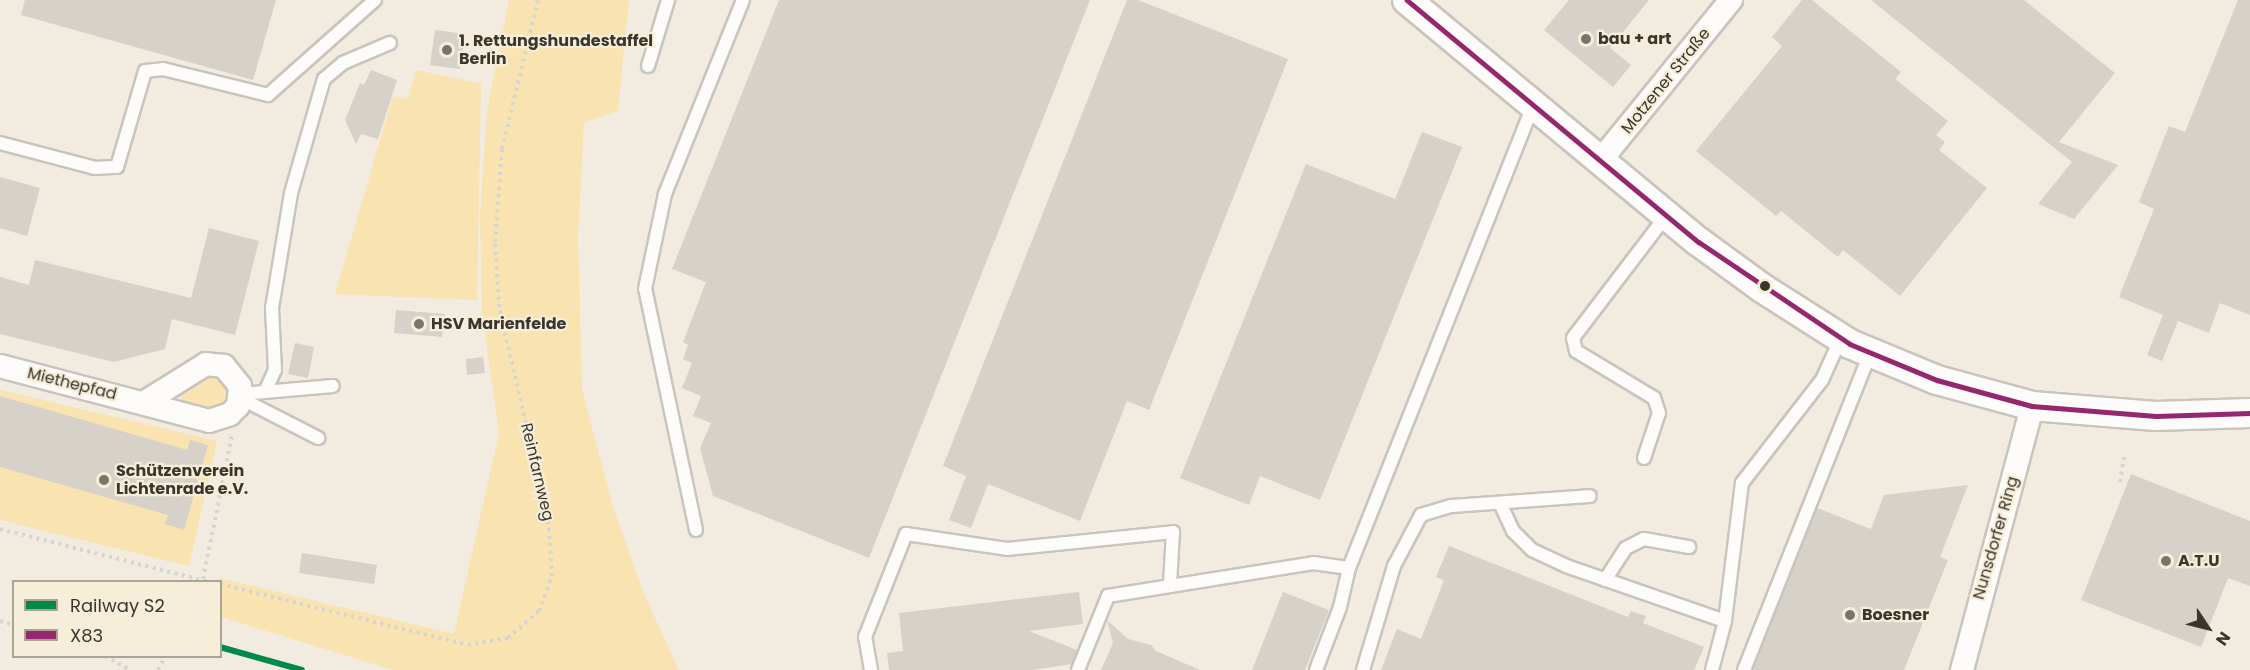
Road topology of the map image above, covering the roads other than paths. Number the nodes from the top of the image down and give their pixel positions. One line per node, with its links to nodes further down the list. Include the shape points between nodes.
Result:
1 (375, 0): 9 (lane, via 268,94 163,69 145,71 117,167 95,168)
2 (668, 0): 7 (lane)
3 (743, 0): 25 (lane, via 666,194 645,289)
4 (1407, 0): 8 (street)
5 (1731, 0): 10 (street, Motzener Straße)
6 (390, 43): 16 (lane, via 331,70 322,85 291,193 272,308 274,370)
7 (648, 66)
8 (1533, 105): 10 (street); 27 (lane)
9 (0, 143)
10 (1600, 161): 11 (street)
11 (1665, 216): 12 (street, via 1762,288); 22 (lane, via 1573,338 1576,351 1654,398 1659,413)
12 (1841, 338): 13 (street); 30 (lane, via 1822,380 1742,483)
13 (1870, 353): 19 (street, via 1945,383); 36 (lane)
14 (0, 366): 18 (street, Miethepfad)
15 (333, 386): 16 (lane)
16 (265, 392): 17 (lane)
17 (241, 396): 18 (street, Miethepfad, via 230,414 209,421); 18 (street, via 232,372 224,366 206,364); 21 (lane)
18 (145, 402)
19 (2032, 406): 20 (street, via 2156,416); 37 (street, Nunsdorfer Ring)
20 (2250, 413)
21 (318, 438)
22 (1644, 458)
23 (1590, 496): 24 (lane)
24 (1500, 503): 28 (lane, via 1523,544 1566,566); 34 (lane, via 1429,510 1412,525 1394,566)
25 (696, 530)
26 (1689, 547): 28 (lane, via 1644,538 1626,548)
27 (1349, 568): 29 (lane, via 1313,563); 33 (lane, via 1340,607)
28 (1605, 579): 30 (lane)
29 (1170, 584): 31 (lane, via 1173,532 1007,549 906,534 865,637); 32 (lane, via 1108,596)
30 (1725, 621): 35 (lane)
31 (871, 670)
32 (1078, 670)
33 (1316, 670)
34 (1363, 670)
35 (1712, 670)
36 (1744, 670)
37 (1962, 670)

